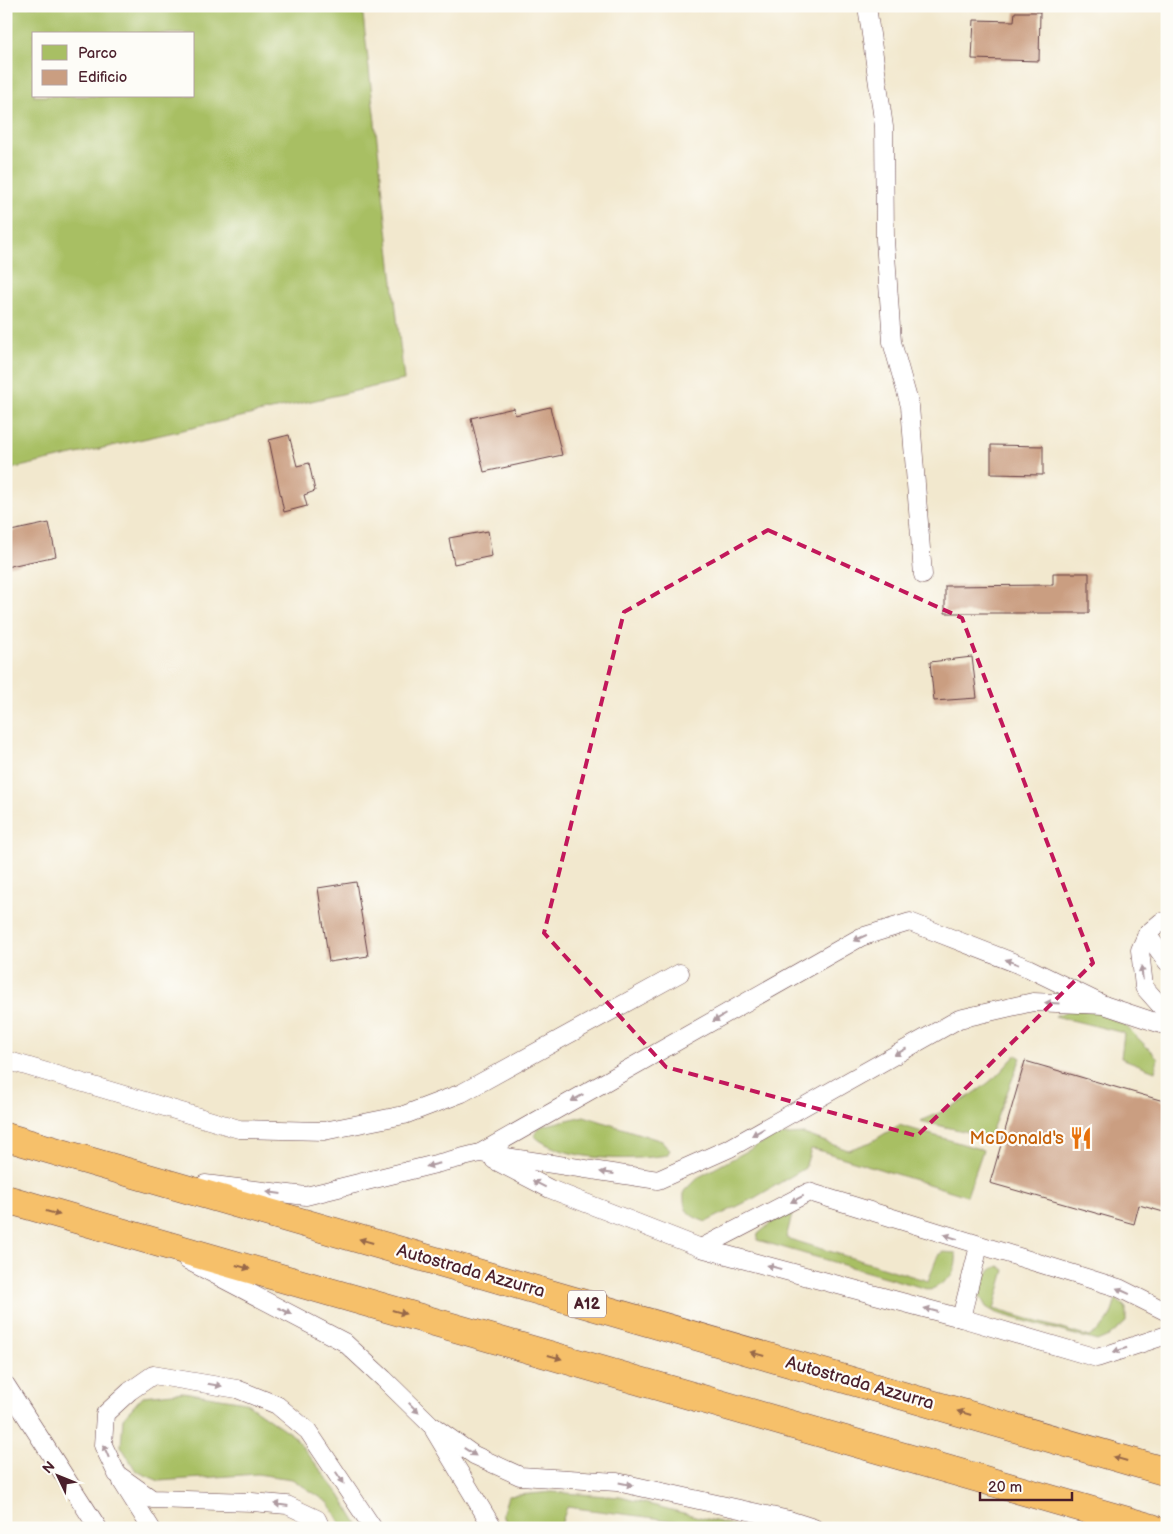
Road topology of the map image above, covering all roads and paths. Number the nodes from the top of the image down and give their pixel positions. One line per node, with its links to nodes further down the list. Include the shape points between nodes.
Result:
1 (867, 6): 2 (lane, via 884,127 885,240 892,342 910,406)
2 (923, 575)
3 (1167, 921): 4 (lane)
4 (1147, 934): 5 (lane); 8 (lane, one-way to 4, via 1144,986 1140,950)
5 (1167, 962)
6 (680, 973): 10 (lane, via 462,1093 404,1115 324,1131 239,1129)
7 (1104, 1005): 9 (lane); 12 (lane, one-way to 12, via 1033,1002 958,1019 730,1148 658,1180); 12 (lane, one-way to 12, via 1028,968 910,922 861,937)
8 (1167, 1013)
9 (1167, 1026)
10 (6, 1060)
11 (6, 1137): 13 (highway, Autostrada Azzurra / A12)
12 (480, 1153): 13 (lane, one-way to 13, via 306,1196); 17 (lane, one-way to 12, via 550,1189)
13 (143, 1176): 23 (highway, Autostrada Azzurra / A12, one-way to 13)
14 (6, 1199): 15 (highway, one-way to 15)
15 (148, 1240): 22 (lane, one-way to 22, via 344,1342); 32 (highway, one-way to 32)
16 (979, 1246): 17 (lane, one-way to 17, via 809,1192); 18 (lane, one-way to 16, via 1119,1288); 19 (lane)
17 (701, 1248): 19 (lane, one-way to 17)
18 (1167, 1312)
19 (961, 1318): 20 (lane, one-way to 19, via 1097,1358)
20 (1167, 1335)
21 (6, 1385): 26 (lane)
22 (430, 1424): 25 (lane, one-way to 25, via 474,1455 520,1476 616,1482); 30 (lane)
23 (1167, 1472)
24 (117, 1474): 27 (lane); 28 (lane, one-way to 24, via 317,1519 287,1505 152,1499); 29 (lane, one-way to 29, via 103,1445 105,1414 130,1391 153,1375 237,1389 277,1405 308,1431)
25 (793, 1524): 31 (lane)
26 (98, 1528)
27 (150, 1528)
28 (321, 1528)
29 (373, 1528)
30 (493, 1528)
31 (814, 1528)
32 (1152, 1528)

